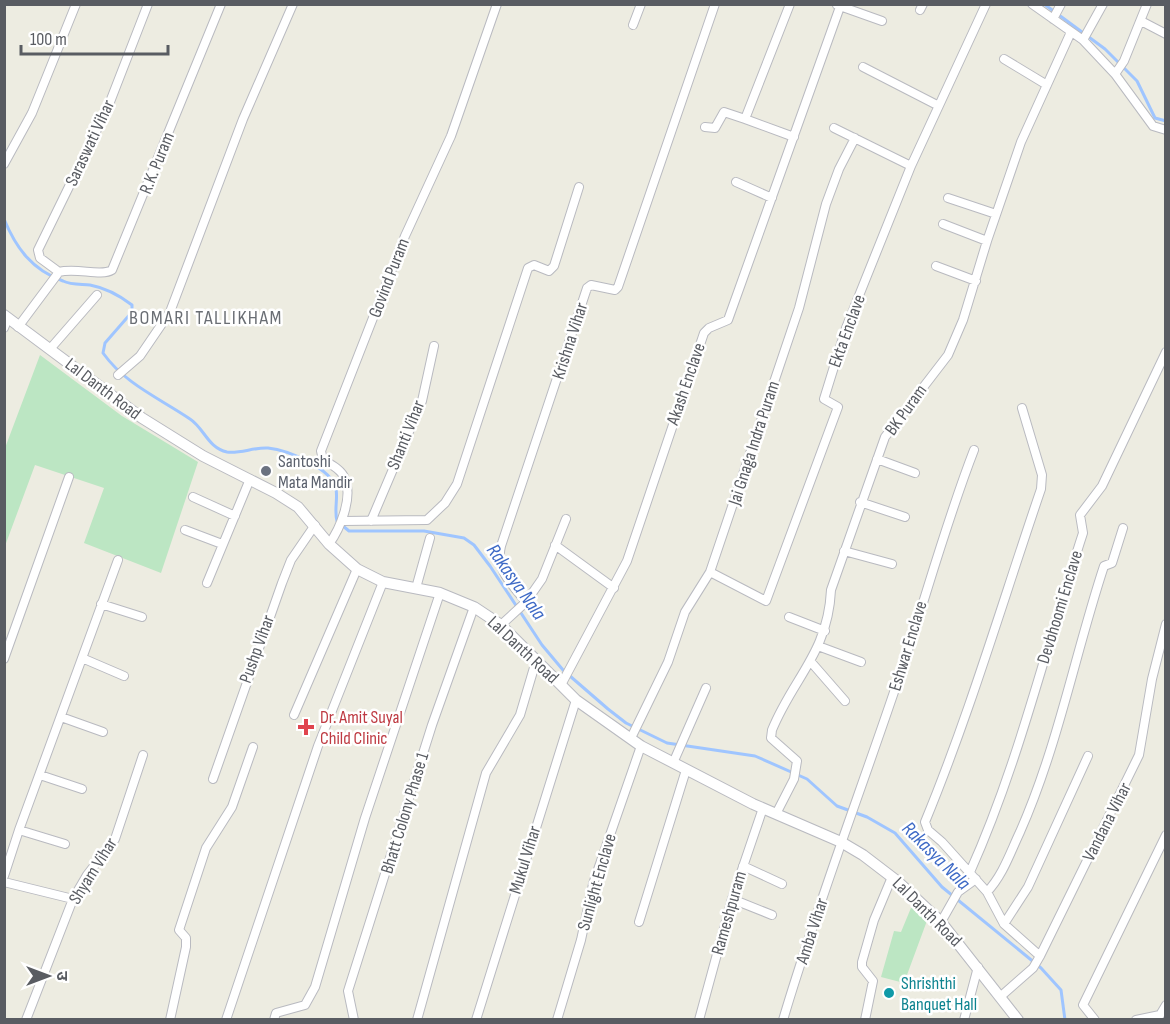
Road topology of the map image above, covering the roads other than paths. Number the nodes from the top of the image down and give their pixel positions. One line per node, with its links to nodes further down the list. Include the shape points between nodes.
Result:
1 (76, 4): 32 (street, via 32,113)
2 (148, 4): 42 (street, Saraswati Vihar, via 108,107 38,250 40,258)
3 (221, 4): 42 (street, R.K. Puram, via 112,270 106,273 73,268)
4 (293, 4): 50 (street, via 243,119 170,312 140,356)
5 (497, 4): 62 (street, Govind Puram, via 451,136 405,236 321,451 324,460 345,478)
6 (641, 4): 17 (street)
7 (715, 4): 81 (street, Krishna Vihar, via 618,287 587,288 501,546 498,559 503,573)
8 (790, 4): 26 (street)
9 (986, 4): 25 (street, Ekta Enclave)
10 (1032, 4): 14 (street)
11 (1103, 4): 20 (street)
12 (1147, 4): 16 (street)
13 (840, 5): 15 (street); 30 (street, Akash Enclave)
14 (1057, 13): 18 (street)
15 (882, 21)
16 (1141, 21): 19 (street); 23 (street)
17 (633, 25)
18 (1071, 32): 20 (street); 24 (street, BK Puram)
19 (1166, 34)
20 (1085, 36): 23 (street)
21 (1004, 59): 24 (street)
22 (863, 67): 25 (street)
23 (1120, 68): 29 (street, via 1152,126)
24 (1047, 85): 38 (street, BK Puram, via 1021,142)
25 (938, 105): 33 (street, Ekta Enclave)
26 (745, 119): 27 (street, via 724,112 715,128); 30 (street)
27 (705, 127)
28 (834, 128): 31 (street)
29 (1166, 130)
30 (794, 136): 36 (street, Akash Enclave)
31 (855, 138): 33 (street); 75 (street, Jai Gnaga Indra Puram, via 826,204 799,308)
32 (4, 164)
33 (911, 166): 75 (street, Ekta Enclave, via 843,337 824,399 838,407 766,601)
34 (736, 182): 36 (street)
35 (579, 188): 63 (street, via 554,266 549,270 528,267 457,484 427,520)
36 (772, 198): 79 (street, Akash Enclave, via 728,320 704,333 638,530)
37 (948, 198): 38 (street)
38 (996, 214): 40 (street, BK Puram)
39 (943, 224): 40 (street)
40 (987, 241): 43 (street, BK Puram)
41 (936, 266): 43 (street)
42 (59, 272): 46 (street)
43 (976, 281): 53 (street, BK Puram, via 948,355 885,437)
44 (97, 295): 48 (street)
45 (6, 320): 46 (street, Lal Danth Road)
46 (18, 327): 48 (street, Lal Danth Road)
47 (434, 346): 63 (street, Shanti Vihar, via 422,401)
48 (50, 349): 56 (street, Lal Danth Road, via 142,418 203,456)
49 (1166, 352): 120 (street, Devbhoomi Enclave, via 1102,486 1080,514 1083,533 1000,804)
50 (118, 375)
51 (1022, 408): 120 (street, via 1042,475 1041,489 958,743 925,822 928,830)
52 (974, 450): 117 (street, Eshwar Enclave)
53 (877, 459): 54 (street); 58 (street, BK Puram)
54 (915, 473)
55 (69, 477): 91 (street)
56 (250, 479): 59 (street); 64 (street, Lal Danth Road, via 298,507)
57 (193, 497): 59 (street)
58 (860, 502): 60 (street); 71 (street, BK Puram)
59 (235, 516): 68 (street)
60 (905, 517)
61 (566, 519): 70 (street)
62 (343, 521): 63 (street); 69 (street, Govind Puram)
63 (371, 521)
64 (315, 525): 69 (street, Lal Danth Road); 111 (street, Pushp Vihar, via 291,560)
65 (1123, 528): 125 (street, via 1112,563 1104,566 1084,627 1048,762 997,882)
66 (185, 530): 68 (street)
67 (430, 538): 78 (street)
68 (222, 544): 77 (street)
69 (330, 544): 74 (street, Lal Danth Road)
70 (555, 545): 79 (street); 81 (street, via 542,579)
71 (844, 551): 73 (street); 88 (street, BK Puram, via 831,590)
72 (118, 560): 82 (street)
73 (892, 564)
74 (357, 569): 76 (street, Lal Danth Road); 100 (street)
75 (710, 572): 103 (street, Jai Gnaga Indra Puram, via 685,612 668,662)
76 (383, 582): 78 (street, Lal Danth Road); 138 (street, via 318,746)
77 (207, 583)
78 (416, 588): 80 (street, Lal Danth Road)
79 (614, 588): 96 (street, Akash Enclave)
80 (440, 593): 83 (street, Lal Danth Road); 139 (street, via 365,818 315,987 305,1005 276,1013)
81 (525, 603): 87 (street)
82 (101, 604): 84 (street); 90 (street)
83 (474, 607): 87 (street, Lal Danth Road); 140 (street, Bhatt Colony Phase 1, via 432,725 348,991)
84 (142, 616)
85 (789, 617): 88 (street)
86 (1166, 624): 132 (street, Vandana Vihar, via 1139,755)
87 (501, 625): 92 (street, Lal Danth Road)
88 (825, 631): 89 (street, BK Puram)
89 (818, 646): 93 (street, BK Puram); 94 (street)
90 (82, 658): 95 (street); 101 (street)
91 (4, 659)
92 (536, 661): 96 (street, Lal Danth Road); 141 (street, via 520,715 486,772)
93 (811, 662): 99 (street); 114 (street, BK Puram, via 771,738 797,761 795,775)
94 (861, 662)
95 (124, 676)
96 (566, 677): 98 (street, Lal Danth Road)
97 (706, 688): 108 (street)
98 (576, 700): 103 (street, Lal Danth Road); 142 (street, Mukul Vihar)
99 (845, 701)
100 (294, 715)
101 (61, 717): 102 (street); 110 (street)
102 (103, 732)
103 (634, 733): 104 (street, Lal Danth Road)
104 (641, 746): 108 (street, Lal Danth Road); 143 (street, Sunlight Enclave, via 593,884)
105 (253, 747): 137 (street, via 232,807 206,848 179,930 186,938 186,947)
106 (143, 755): 127 (street, Shyam Vihar, via 115,839)
107 (1088, 756): 131 (street, via 1028,887)
108 (673, 763): 109 (street, Lal Danth Road)
109 (686, 770): 113 (street, Lal Danth Road); 129 (street)
110 (40, 775): 112 (street); 115 (street)
111 (213, 779)
112 (82, 789)
113 (763, 808): 114 (street, Lal Danth Road); 119 (street, Rameshpuram)
114 (776, 814): 117 (street, Lal Danth Road)
115 (19, 830): 118 (street); 121 (street)
116 (1166, 835): 149 (street, via 1083,1005)
117 (841, 842): 122 (street, Lal Danth Road); 145 (street, Amba Vihar)
118 (65, 844)
119 (743, 866): 124 (street); 126 (street, Rameshpuram)
120 (973, 875): 125 (street); 130 (street, via 950,903)
121 (4, 876)
122 (892, 877): 130 (street, Lal Danth Road); 146 (street, via 862,962 873,981)
123 (4, 882): 127 (street)
124 (782, 884)
125 (987, 892): 131 (street)
126 (732, 898): 128 (street); 144 (street, Rameshpuram)
127 (73, 899): 136 (street, Shyam Vihar)
128 (772, 915)
129 (639, 921)
130 (941, 922): 133 (street, Lal Danth Road)
131 (1004, 924): 132 (street)
132 (1039, 958): 134 (street, Vandana Vihar)
133 (978, 966): 134 (street, Lal Danth Road); 147 (street)
134 (1000, 997): 148 (street, Lal Danth Road)
135 (1166, 1005): 150 (street, via 1160,1015)
136 (26, 1020)
137 (170, 1020)
138 (226, 1020)
139 (274, 1020)
140 (354, 1020)
141 (417, 1020)
142 (476, 1020)
143 (557, 1020)
144 (699, 1020)
145 (783, 1020)
146 (865, 1020)
147 (964, 1020)
148 (1018, 1020)
149 (1095, 1020)
150 (1136, 1020)

